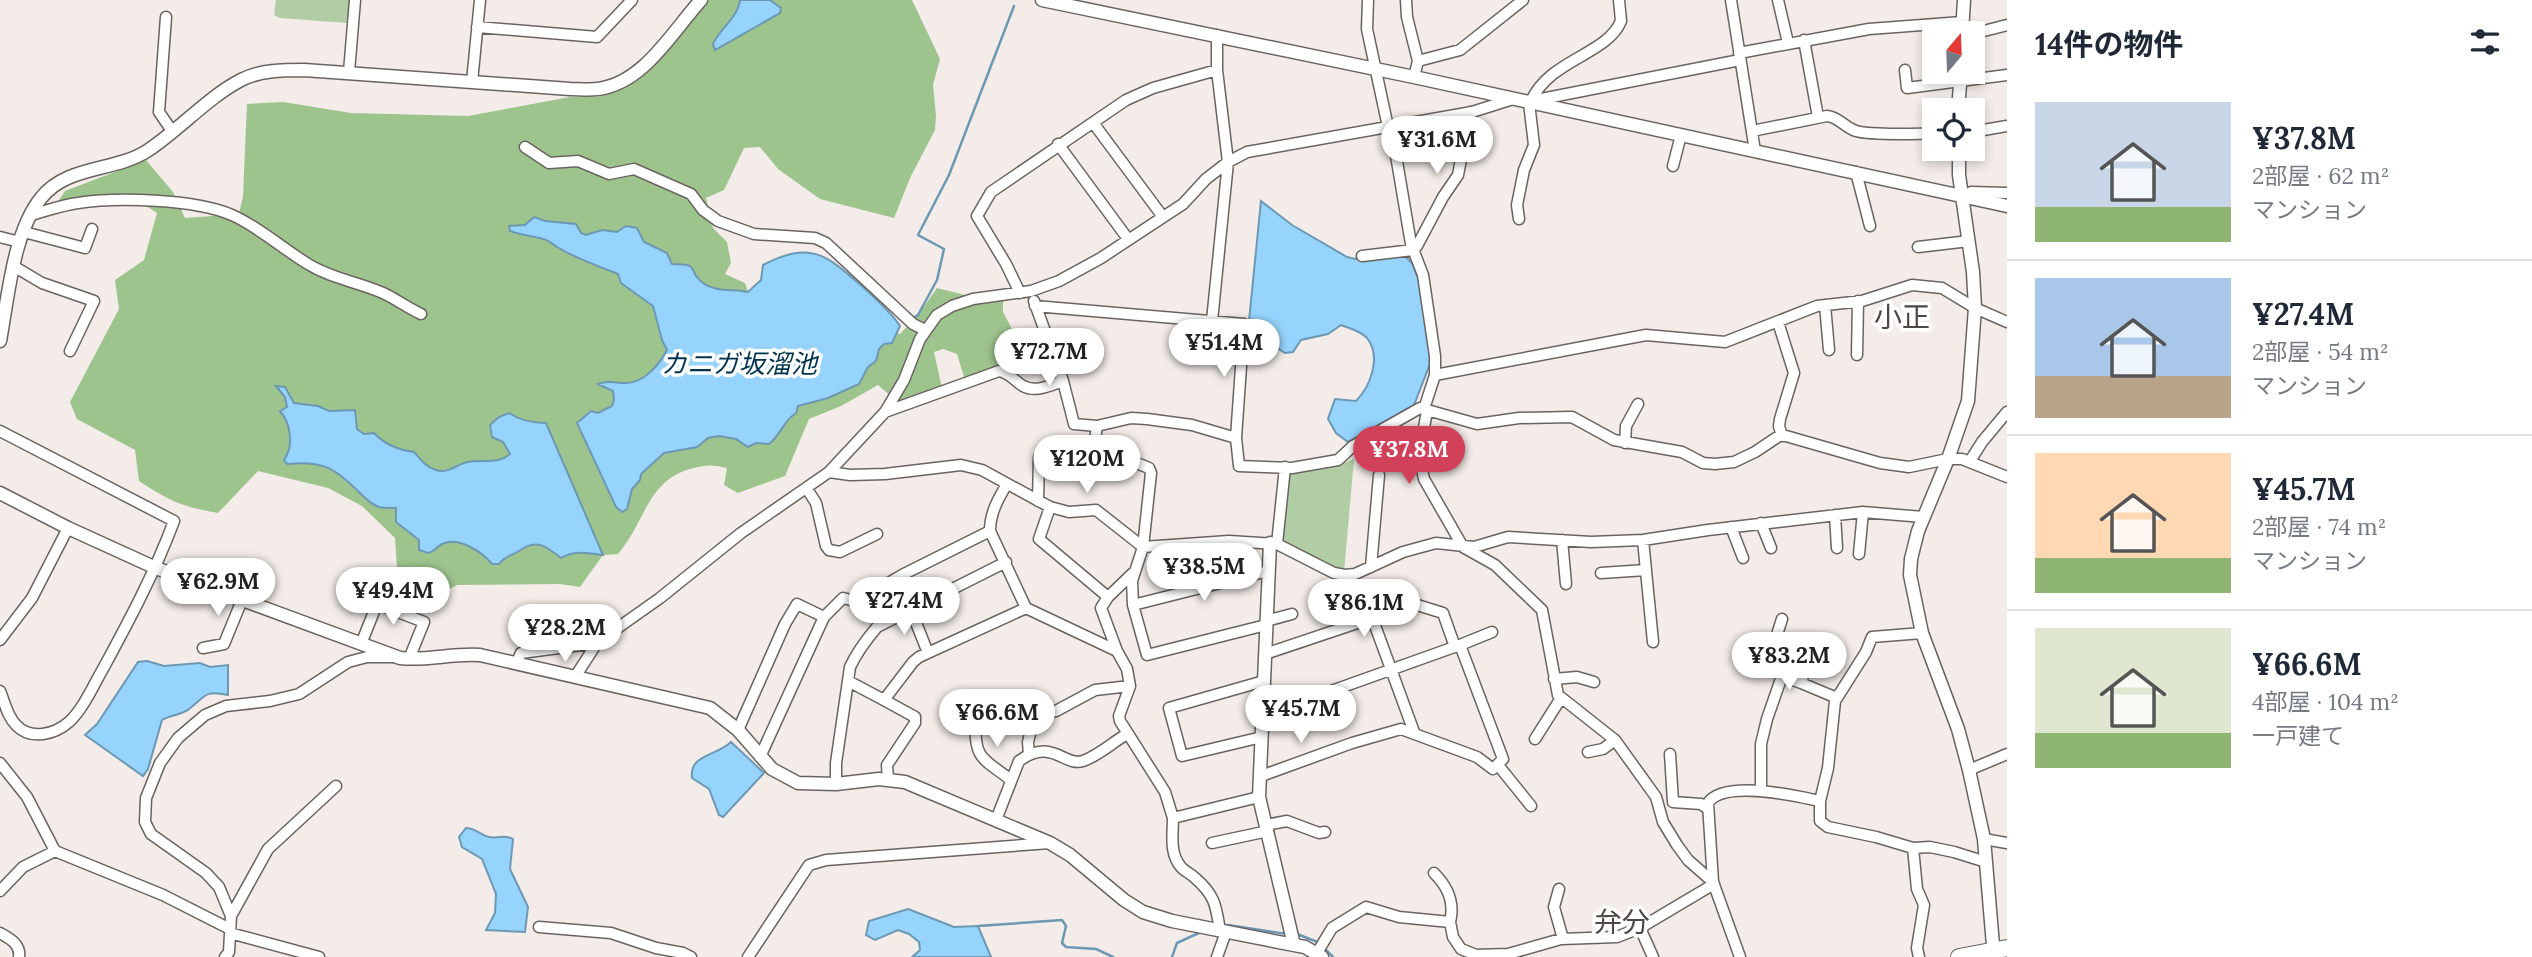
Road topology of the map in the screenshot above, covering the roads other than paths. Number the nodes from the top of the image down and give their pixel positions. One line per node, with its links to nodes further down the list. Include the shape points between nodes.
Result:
1 (355, 0): 27 (street)
2 (480, 0): 16 (street)
3 (700, 0): 31 (street, via 642,69 623,82 599,89)
4 (1041, 0): 19 (street)
5 (1368, 0): 24 (street, via 1367,29)
6 (1406, 0): 23 (street)
7 (1524, 0): 23 (street, via 1460,50)
8 (1619, 0): 34 (street, via 1621,20 1611,36 1557,69)
9 (1731, 0): 22 (street)
10 (1778, 0): 21 (street)
11 (1964, 0): 14 (street)
12 (625, 2): 16 (street, via 597,37)
13 (166, 17): 41 (street, via 159,111)
14 (1962, 21)
15 (2007, 25): 18 (street)
16 (477, 27): 31 (street)
17 (1922, 28): 20 (street, via 1869,29)
18 (1985, 31)
19 (1217, 36): 24 (street); 25 (street)
20 (1804, 40): 21 (street); 36 (street)
21 (1788, 43): 22 (street)
22 (1739, 57): 34 (street); 42 (street)
23 (1418, 61): 30 (street)
24 (1376, 69): 30 (street); 38 (street)
25 (1217, 70): 37 (street, via 1153,88 1126,100); 49 (street)
26 (1905, 71): 32 (street, via 1907,88)
27 (349, 72): 31 (street); 41 (street, via 273,71 242,79)
28 (2007, 75): 29 (street)
29 (1985, 76)
30 (1414, 77): 33 (street)
31 (472, 82)
32 (1926, 84)
33 (1513, 99): 34 (street); 35 (street)
34 (1530, 102): 44 (street); 57 (street, via 1534,145 1524,170)
35 (1470, 112): 38 (street); 65 (street, via 1458,175)
36 (1818, 117): 42 (street); 43 (street, via 1833,116 1860,132)
37 (1094, 124): 45 (street); 56 (street)
38 (1389, 126): 49 (street, via 1247,152); 65 (street)
39 (2007, 126): 40 (street)
40 (1985, 130)
41 (172, 131): 55 (street, via 146,152 66,178 48,190)
42 (1752, 131): 47 (street)
43 (1922, 134)
44 (1681, 135): 47 (street); 50 (street)
45 (1058, 144): 62 (street); 68 (street, via 991,192 976,216)
46 (524, 147): 77 (street, via 549,163 578,160 609,174 634,169 691,194 719,221 754,233 827,243)
47 (1755, 151): 51 (street)
48 (1960, 161): 53 (street)
49 (1228, 162): 56 (street); 74 (street)
50 (1673, 166)
51 (1856, 172): 53 (street); 58 (street)
52 (2007, 193): 53 (street, via 1971,192)
53 (1962, 197): 54 (street); 63 (street)
54 (2007, 206)
55 (31, 215): 61 (street); 73 (street, via 110,200 213,209 232,215 310,265 384,293)
56 (1163, 217): 62 (street)
57 (1519, 219)
58 (1870, 226)
59 (92, 229): 61 (street, via 85,248)
60 (0, 237): 61 (street)
61 (22, 237): 67 (street)
62 (1128, 239): 68 (street, via 1059,281)
63 (1969, 241): 64 (street); 72 (street)
64 (1918, 247)
65 (1413, 250): 66 (street); 82 (street, via 1423,275)
66 (1362, 256)
67 (15, 267): 78 (street); 80 (street, via 42,283 94,301)
68 (1025, 292): 71 (street); 77 (street, via 952,306)
69 (1858, 301): 70 (street); 72 (street, via 1927,285 1942,288); 81 (street)
70 (1825, 305): 75 (street); 79 (street)
71 (1035, 306): 74 (street); 83 (street)
72 (1975, 308): 76 (street); 94 (street, via 1968,401)
73 (421, 314)
74 (1212, 321): 91 (street, via 1244,324)
75 (1778, 322): 82 (street, via 1724,342 1646,335); 90 (street, via 1794,373 1780,419)
76 (2007, 322)
77 (925, 330): 86 (street)
78 (0, 341)
79 (1829, 350)
80 (70, 351)
81 (1857, 355)
82 (1435, 375): 85 (street)
83 (1063, 382): 86 (street, via 1036,389 999,371); 88 (street, via 1074,424)
84 (1638, 404): 92 (street, via 1626,426)
85 (1425, 410): 92 (street, via 1478,424 1572,417); 96 (street, via 1420,408 1353,446 1338,460); 117 (street, via 1419,465)
86 (886, 412): 97 (street)
87 (2007, 412): 95 (street)
88 (1097, 426): 91 (street, via 1147,419 1192,425); 116 (street, via 1093,454 1124,458 1151,473)
89 (0, 431): 124 (street, via 174,521)
90 (1782, 436): 92 (street, via 1734,461 1715,464 1682,452); 94 (street, via 1880,463 1909,467)
91 (1236, 438): 96 (street, via 1239,466)
92 (1625, 443)
93 (1039, 457): 103 (street)
94 (1948, 459): 95 (street); 107 (street)
95 (1970, 461): 99 (street)
96 (1285, 467): 115 (street)
97 (830, 472): 100 (street, via 884,474 961,465); 101 (street)
98 (1379, 475): 123 (street)
99 (2007, 477)
100 (1007, 484): 103 (street); 111 (street, via 995,505)
101 (807, 489): 112 (street, via 816,503 829,550 840,552); 145 (street, via 741,533)
102 (0, 493): 110 (street)
103 (1038, 501): 104 (street)
104 (1050, 507): 116 (street, via 1069,512 1096,510); 130 (street, via 1039,539)
105 (1863, 512): 106 (street); 107 (street); 120 (street)
106 (1835, 514): 108 (street); 119 (street)
107 (1923, 517): 142 (street, via 1910,559)
108 (1761, 523): 109 (street); 118 (street)
109 (1731, 527): 114 (street); 121 (street)
110 (68, 528): 124 (street); 143 (street, via 32,598)
111 (990, 531): 122 (street); 136 (street, via 885,585 866,604 844,598)
112 (877, 534)
113 (1562, 540): 114 (street); 117 (street, via 1508,537); 129 (street)
114 (1643, 540): 125 (street)
115 (1273, 543): 116 (street); 123 (street, via 1334,573 1355,574); 127 (street)
116 (1143, 547): 126 (street)
117 (1463, 547): 123 (street, via 1436,543); 158 (street, via 1496,565 1539,604)
118 (1771, 548)
119 (1837, 548)
120 (1859, 554)
121 (1743, 558)
122 (1006, 562): 133 (street); 134 (street)
123 (1370, 567)
124 (156, 569): 131 (street); 164 (street, via 93,687 66,724 50,734 26,733 9,715)
125 (1646, 570): 128 (street); 144 (street)
126 (1135, 571): 130 (street); 132 (street)
127 (1268, 571): 132 (street); 140 (street)
128 (1601, 573)
129 (1566, 584)
130 (1108, 597): 149 (street, via 1101,608)
131 (243, 600): 146 (street); 148 (street, via 224,644)
132 (1133, 605): 140 (street, via 1147,655)
133 (1026, 608): 149 (street); 151 (street)
134 (911, 610): 151 (street); 159 (street, via 877,627 856,654)
135 (1292, 614): 140 (street)
136 (824, 617): 170 (street, via 797,604); 180 (street)
137 (521, 619): 145 (street, via 575,625)
138 (1373, 620): 147 (street, via 1414,604 1443,613); 152 (street); 155 (street)
139 (1782, 620): 156 (street, via 1772,650)
140 (1266, 623): 152 (street)
141 (1492, 632): 147 (street)
142 (1922, 633): 166 (street, via 1872,637); 183 (street)
143 (0, 640)
144 (1653, 642)
145 (597, 643): 154 (street, via 521,653); 157 (street)
146 (361, 644): 153 (street); 153 (street, via 377,604 424,622)
147 (1458, 646): 155 (street); 182 (street, via 1503,759)
148 (203, 648)
149 (1117, 651): 163 (street)
150 (1810, 652): 162 (street)
151 (928, 653): 167 (street, via 912,662)
152 (1265, 654): 160 (street)
153 (405, 658): 154 (street, via 461,654); 209 (street, via 367,657 348,662 299,694 226,706 205,715 178,738 160,763 144,810 150,834 206,873 219,887)
154 (517, 662): 157 (street)
155 (1391, 670): 168 (street); 171 (street)
156 (1782, 676): 162 (street); 189 (street, via 1761,744)
157 (575, 677): 170 (street, via 710,708)
158 (1554, 679): 161 (street, via 1577,677); 165 (street)
159 (848, 681): 167 (street); 187 (street)
160 (1264, 681): 168 (street); 173 (street, via 1169,708 1182,756)
161 (1594, 682)
162 (1801, 682): 166 (street)
163 (1130, 686): 172 (street, via 1119,716); 177 (street, via 1095,691 1042,713 1033,723)
164 (0, 691)
165 (1561, 698): 174 (street); 175 (street)
166 (1837, 698): 191 (street)
167 (884, 699): 185 (street, via 915,717 887,765)
168 (1264, 715): 173 (street)
169 (976, 721): 186 (street, via 978,752)
170 (738, 730): 180 (street)
171 (1414, 732): 182 (street, via 1477,757 1493,769); 184 (street, via 1393,730)
172 (1127, 734): 177 (street, via 1083,761 1046,750); 194 (street, via 1165,792)
173 (1262, 737): 184 (street)
174 (1535, 739)
175 (1615, 740): 176 (street); 206 (street, via 1656,797 1663,822 1677,845)
176 (1588, 752)
177 (1029, 754): 186 (street, via 1018,761)
178 (1670, 754): 193 (street, via 1673,802)
179 (2007, 754): 183 (street)
180 (760, 757): 187 (street, via 798,783)
181 (0, 763): 203 (street, via 27,797)
182 (1498, 765): 192 (street)
183 (1969, 770): 198 (street)
184 (1261, 776): 190 (street)
185 (888, 779): 187 (street); 195 (street, via 920,787)
186 (1011, 780): 195 (street)
187 (836, 784)
188 (335, 786): 209 (street, via 268,849)
189 (1761, 789): 191 (street); 193 (street, via 1713,797)
190 (1259, 797): 194 (street); 196 (street)
191 (1821, 801): 202 (street, via 1824,825)
192 (1531, 806)
193 (1707, 808): 206 (street)
194 (1173, 818): 214 (street, via 1171,841 1180,866 1210,891)
195 (996, 820): 201 (street)
196 (1267, 828): 197 (street, via 1287,821); 199 (street); 216 (street)
197 (1325, 832)
198 (1984, 839): 200 (street); 204 (street)
199 (1212, 843)
200 (2007, 843)
201 (1050, 844): 214 (street, via 1143,912); 225 (street, via 826,860 809,865)
202 (1913, 848): 204 (street, via 1930,847); 229 (street, via 1917,889 1924,905)
203 (55, 851): 208 (street, via 23,867); 213 (street, via 163,895)
204 (1986, 862): 219 (street)
205 (1434, 873): 210 (street, via 1452,902)
206 (1713, 883): 212 (street); 228 (street)
207 (1559, 889): 217 (street, via 1554,907)
208 (0, 891)
209 (231, 916): 213 (street)
210 (1450, 922): 218 (street, via 1406,918 1366,906 1332,928); 221 (street, via 1457,944)
211 (539, 927): 224 (street, via 611,933)
212 (1640, 928): 217 (street, via 1605,939); 227 (street)
213 (230, 931): 220 (street); 223 (street)
214 (1223, 932): 216 (street); 226 (street)
215 (0, 933): 222 (street, via 16,944)
216 (1293, 937): 218 (street)
217 (1563, 939): 221 (street, via 1508,954)
218 (1320, 952)
219 (1998, 952): 230 (main road)
220 (229, 956)
221 (1473, 956)
222 (19, 957)
223 (319, 957)
224 (691, 957)
225 (748, 957)
226 (1217, 957)
227 (1653, 957)
228 (1740, 957)
229 (1919, 957)
230 (1959, 957)

